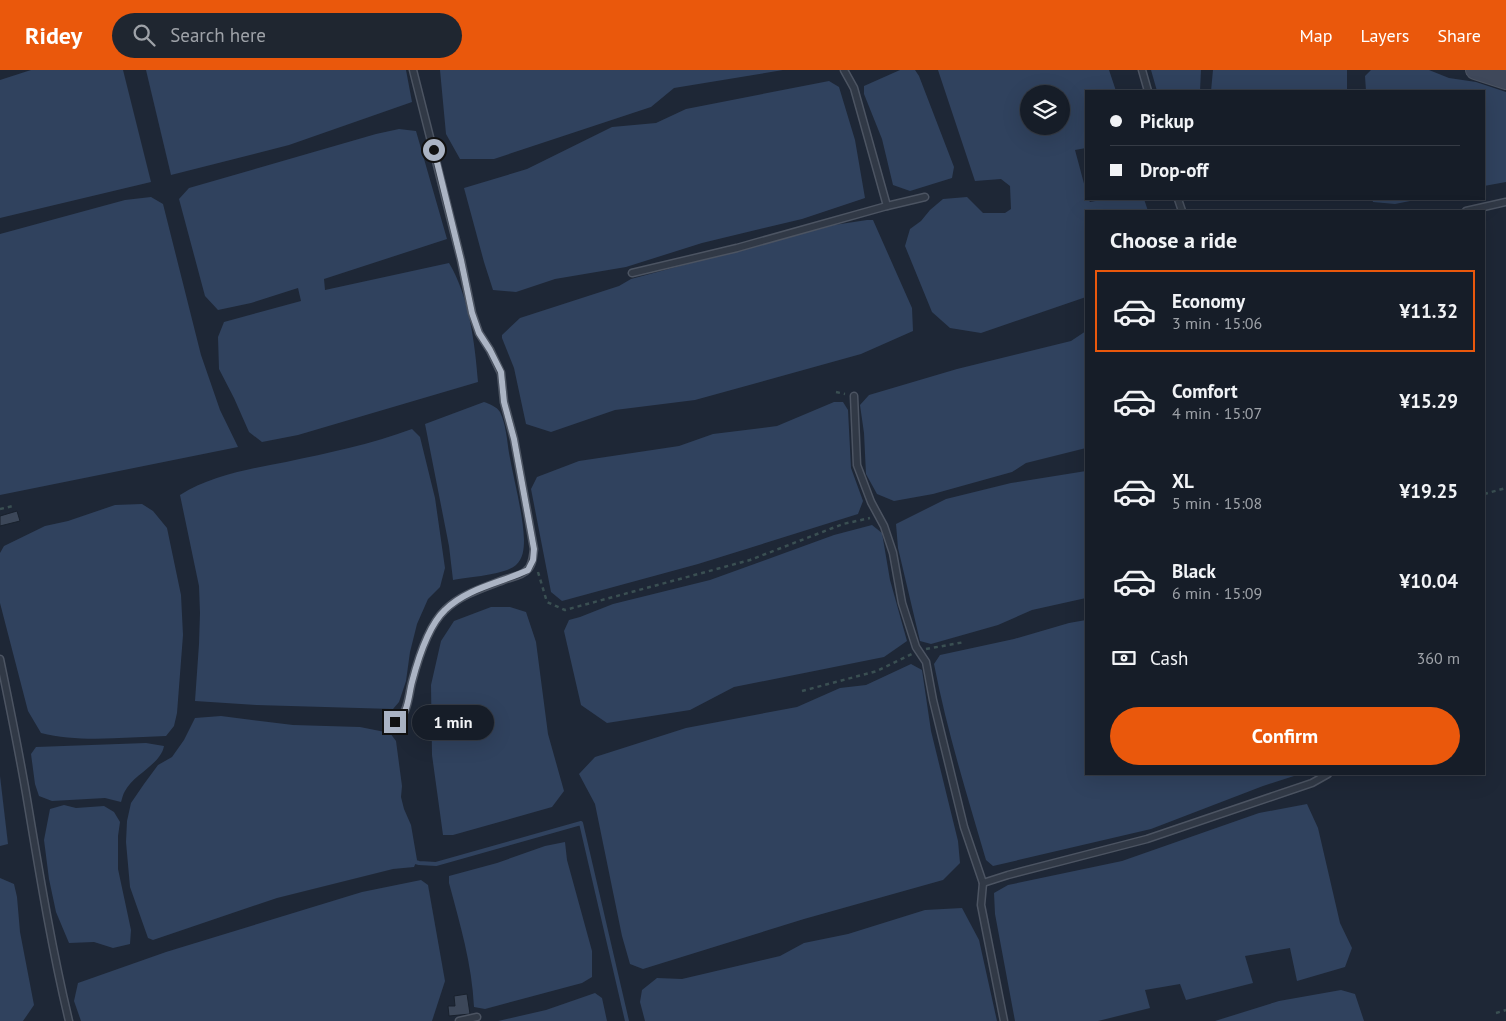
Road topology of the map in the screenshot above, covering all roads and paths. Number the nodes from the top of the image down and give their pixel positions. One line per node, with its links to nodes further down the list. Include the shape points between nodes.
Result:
1 (413, 70): 18 (lane, via 472,313 479,333 501,372 504,402 534,549)
2 (844, 70): 9 (lane, via 854,88)
3 (1142, 70): 6 (lane)
4 (1475, 70): 5 (main road)
5 (1506, 80)
6 (1148, 90)
7 (925, 197): 9 (lane)
8 (1506, 202): 10 (lane)
9 (887, 206): 11 (lane, via 737,248)
10 (1470, 210)
11 (632, 273)
12 (854, 396): 17 (lane, via 857,465)
13 (1506, 488): 14 (path)
14 (1485, 494)
15 (13, 506): 16 (path)
16 (0, 509)
17 (878, 516): 18 (path, via 843,524 750,560 565,610 547,602 537,571); 20 (lane, via 893,553 902,603)
18 (530, 565): 23 (lane, via 528,570 479,589 445,610 431,629 412,682 407,708 401,719)
19 (965, 642): 20 (path)
20 (918, 650): 22 (path, via 878,670); 25 (lane, via 926,662 964,827)
21 (0, 659): 29 (lane)
22 (802, 691)
23 (395, 722)
24 (1326, 775): 25 (lane, via 1312,783 1147,838)
25 (984, 883): 31 (lane, via 981,905)
26 (1506, 1010): 27 (path)
27 (1496, 1013)
28 (477, 1017): 30 (lane)
29 (69, 1021)
30 (459, 1021)
31 (1004, 1021)

